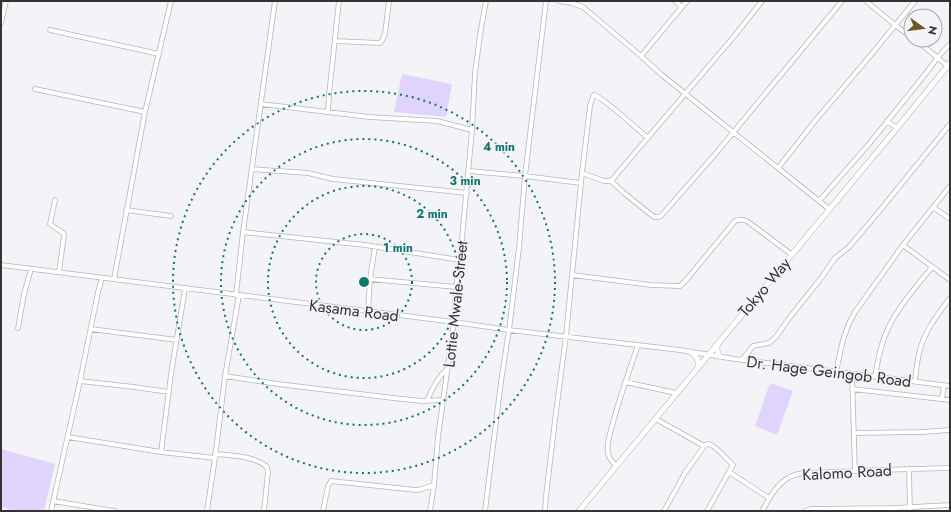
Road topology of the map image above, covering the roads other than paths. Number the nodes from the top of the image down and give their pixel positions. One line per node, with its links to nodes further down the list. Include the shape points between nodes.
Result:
1 (6, 1): 16 (street)
2 (171, 1): 23 (street)
3 (275, 1): 29 (street)
4 (339, 1): 20 (street)
5 (389, 1): 20 (street, via 385,34 380,43)
6 (486, 1): 35 (street, Lottie Mwale Street, via 475,73)
7 (546, 1): 42 (street)
8 (559, 1): 24 (street, via 583,7)
9 (675, 1): 15 (street)
10 (687, 1): 15 (street)
11 (762, 1): 28 (street)
12 (842, 1): 36 (street)
13 (866, 1): 17 (street)
14 (916, 1): 17 (street)
15 (682, 7): 24 (street)
16 (1, 23)
17 (895, 26): 19 (street); 38 (street)
18 (50, 30): 23 (street)
19 (903, 32)
20 (334, 41): 30 (street)
21 (950, 44): 25 (street)
22 (926, 48): 25 (street)
23 (159, 54): 31 (street)
24 (641, 56): 28 (street)
25 (938, 57): 26 (street); 32 (street)
26 (949, 65): 34 (main road, Tokyo Way)
27 (35, 89): 31 (street)
28 (686, 94): 36 (street); 37 (street)
29 (261, 104): 30 (street); 39 (street)
30 (328, 111): 35 (street, via 437,122)
31 (145, 112): 51 (street)
32 (887, 120): 34 (street); 48 (street)
33 (950, 124): 84 (street, via 859,236 835,258 776,337 769,343 753,346)
34 (897, 128): 50 (main road, Tokyo Way)
35 (472, 130): 40 (street, Lottie Mwale Street)
36 (733, 132): 38 (street); 43 (street, via 661,216 654,217)
37 (648, 138): 41 (street, via 594,95 591,99); 43 (street)
38 (778, 168): 48 (street)
39 (252, 169): 46 (street, via 308,173 333,179); 54 (street)
40 (469, 171): 42 (street); 46 (street, Lottie Mwale Street)
41 (582, 173): 43 (street, via 600,180); 44 (street)
42 (525, 176): 44 (street); 76 (street)
43 (612, 181)
44 (581, 183): 63 (street)
45 (950, 186): 49 (street)
46 (467, 193): 58 (street, Lottie Mwale Street)
47 (55, 200): 62 (street, via 50,224 64,235)
48 (819, 201): 50 (street)
49 (934, 207): 53 (street); 55 (street)
50 (829, 209): 57 (main road, Tokyo Way)
51 (126, 210): 52 (street); 65 (street)
52 (171, 216)
53 (950, 219)
54 (243, 232): 56 (street); 70 (street)
55 (902, 245): 60 (street); 87 (street, via 848,323)
56 (375, 247): 58 (street); 66 (street)
57 (792, 254): 63 (street, via 743,219 735,221 680,286); 79 (main road, Tokyo Way)
58 (460, 260): 68 (street, Lottie Mwale Street)
59 (1, 265): 61 (street, Kasama Road)
60 (932, 267): 67 (street); 90 (street, via 886,332)
61 (31, 269): 62 (street, Kasama Road); 74 (street)
62 (60, 272): 64 (street, Kasama Road)
63 (572, 275): 77 (street)
64 (102, 278): 65 (street, Kasama Road); 75 (street)
65 (114, 279): 69 (street, Kasama Road)
66 (370, 279): 68 (street); 72 (street)
67 (950, 280)
68 (456, 287): 73 (street, Lottie Mwale Street)
69 (185, 289): 70 (street, Kasama Road); 78 (street)
70 (237, 295): 72 (street, Kasama Road); 89 (street)
71 (950, 298): 92 (street, via 925,336)
72 (368, 312): 73 (street, Kasama Road)
73 (454, 322): 76 (street, Kasama Road); 85 (street, Lottie Mwale Street)
74 (18, 328)
75 (91, 329): 78 (street); 91 (street)
76 (509, 330): 77 (street, Kasama Road); 127 (street)
77 (566, 336): 80 (street, Kasama Road); 128 (street)
78 (177, 340): 97 (street)
79 (718, 343): 82 (main road, Tokyo Way); 83 (main road)
80 (638, 345): 81 (street, Kasama Road); 93 (street)
81 (691, 352): 82 (street, Kasama Road); 86 (main road, via 696,356)
82 (708, 355): 83 (street, Dr. Hage Geingob Road); 86 (main road, Tokyo Way)
83 (720, 357): 84 (street, Dr. Hage Geingob Road)
84 (742, 360): 87 (street, Dr. Hage Geingob Road)
85 (448, 367): 100 (street, Lottie Mwale Street); 102 (street, via 430,391)
86 (698, 367): 98 (main road, Tokyo Way)
87 (836, 372): 88 (street, Dr. Hage Geingob Road)
88 (852, 374): 90 (street, Dr. Hage Geingob Road); 96 (street)
89 (225, 376): 102 (street); 109 (street)
90 (875, 376): 92 (street, Dr. Hage Geingob Road)
91 (80, 380): 97 (street); 106 (street)
92 (915, 381): 94 (street, Dr. Hage Geingob Road)
93 (625, 382): 98 (street); 110 (street, via 607,452)
94 (944, 385): 95 (street, Dr. Hage Geingob Road); 99 (street)
95 (950, 386)
96 (852, 389): 99 (street); 105 (street)
97 (169, 392): 108 (street)
98 (676, 393): 103 (main road, Tokyo Way)
99 (942, 399): 101 (street)
100 (444, 400): 102 (street); 115 (street, Lottie Mwale Street)
101 (950, 400)
102 (427, 401)
103 (656, 419): 107 (street); 110 (main road, Tokyo Way)
104 (950, 430): 105 (street)
105 (854, 432): 113 (street)
106 (68, 437): 108 (street); 117 (street)
107 (704, 446): 114 (street, via 710,444 733,465); 130 (street, via 685,473)
108 (161, 452): 109 (street)
109 (215, 456): 123 (street); 124 (street, via 238,456 267,467)
110 (616, 465): 129 (main road, Tokyo Way)
111 (950, 468): 112 (street, Kalomo Road)
112 (910, 469): 113 (street, Kalomo Road); 120 (street)
113 (855, 471): 116 (street, Kalomo Road, via 797,474 777,487)
114 (729, 472): 116 (street); 131 (street)
115 (434, 485): 125 (street, via 416,490 331,481); 126 (street, Lottie Mwale Street)
116 (769, 498): 132 (street, Kalomo Road)
117 (53, 501): 121 (street); 122 (street)
118 (943, 505): 119 (street); 120 (street); 134 (street)
119 (950, 505)
120 (910, 509): 133 (street)
121 (51, 511)
122 (114, 511)
123 (207, 511)
124 (264, 511)
125 (324, 511)
126 (430, 511)
127 (485, 511)
128 (545, 511)
129 (579, 511)
130 (664, 511)
131 (707, 511)
132 (762, 511)
133 (805, 511)
134 (943, 511)

